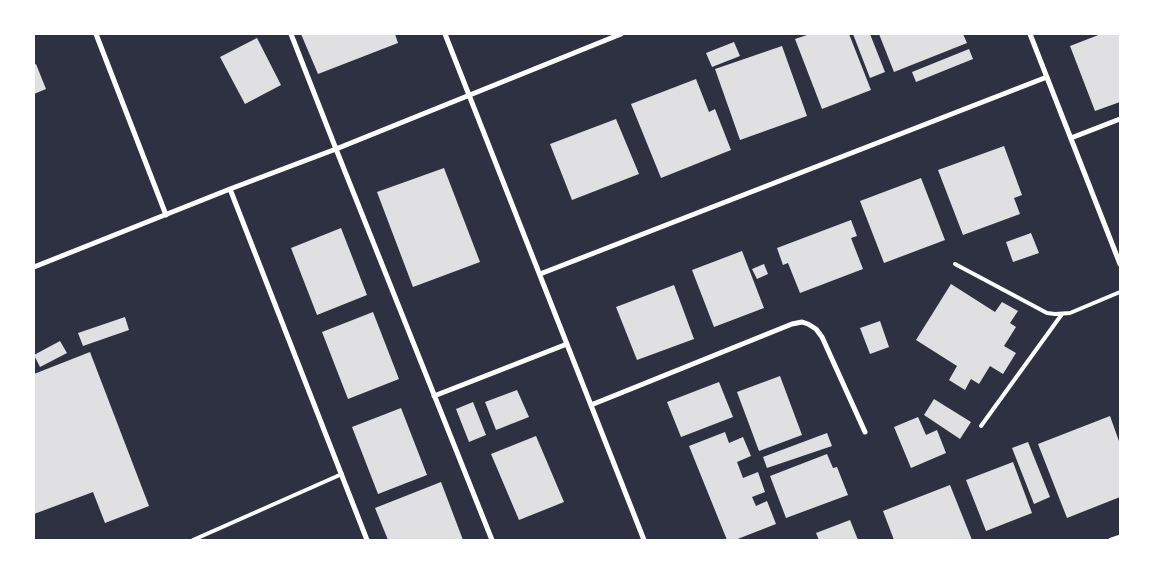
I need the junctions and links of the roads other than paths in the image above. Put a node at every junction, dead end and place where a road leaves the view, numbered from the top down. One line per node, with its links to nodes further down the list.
1 (96, 34): 12 (street)
2 (291, 34): 10 (street)
3 (445, 34): 7 (street)
4 (621, 34): 7 (street)
5 (1030, 34): 6 (street)
6 (1047, 77): 9 (street); 16 (street)
7 (469, 94): 10 (street); 16 (street)
8 (1120, 120): 9 (street)
9 (1071, 138): 14 (street)
10 (336, 149): 11 (street); 20 (street)
11 (230, 189): 12 (street); 24 (street)
12 (166, 215): 15 (street)
13 (955, 264): 18 (lane)
14 (1120, 264)
15 (34, 267)
16 (540, 274): 19 (street)
17 (1120, 292): 18 (lane)
18 (1062, 314): 22 (lane)
19 (567, 344): 20 (street); 21 (street)
20 (434, 396): 28 (street)
21 (591, 405): 23 (street); 29 (street)
22 (981, 426)
23 (865, 432)
24 (342, 474): 26 (lane); 27 (street)
25 (1120, 537): 30 (street)
26 (193, 540)
27 (367, 540)
28 (492, 540)
29 (644, 540)
30 (1112, 540)

